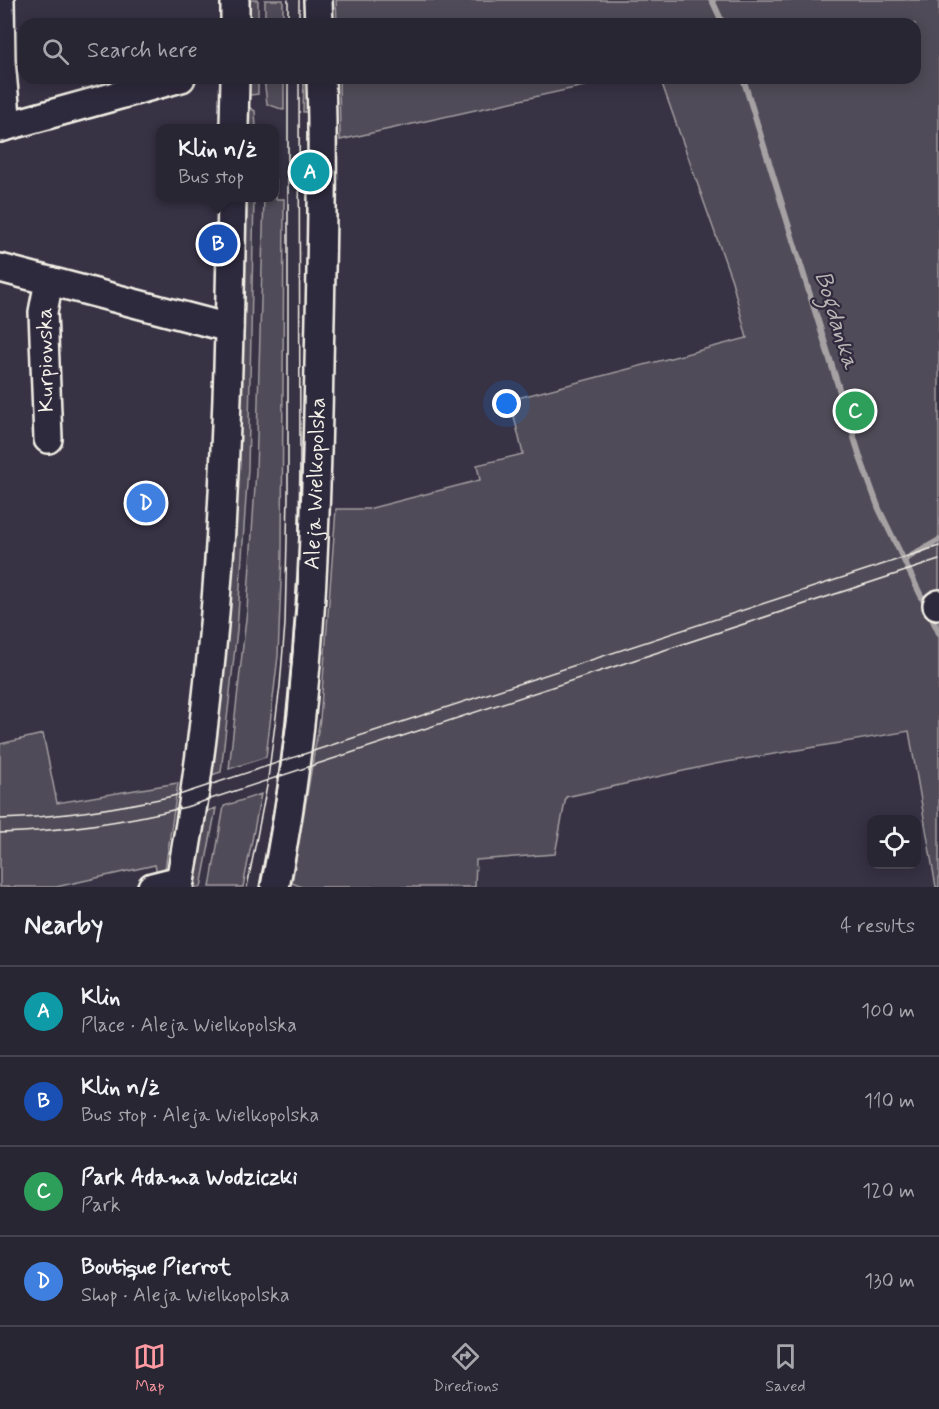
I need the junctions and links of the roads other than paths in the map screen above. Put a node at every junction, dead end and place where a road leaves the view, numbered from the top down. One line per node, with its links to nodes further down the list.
1 (0, 0): 6 (street)
2 (235, 0): 4 (street)
3 (318, 0): 5 (street)
4 (235, 18)
5 (319, 18)
6 (0, 38): 11 (street)
7 (159, 84): 11 (street)
8 (235, 84): 10 (street)
9 (321, 84): 19 (street, Aleja Wielkopolska)
10 (234, 124)
11 (4, 127)
12 (232, 202): 15 (street)
13 (0, 268): 14 (street)
14 (49, 281): 15 (street); 16 (street, Kurpiowska)
15 (229, 328): 17 (street)
16 (48, 439)
17 (180, 884): 18 (street)
18 (152, 887)
19 (275, 887)

